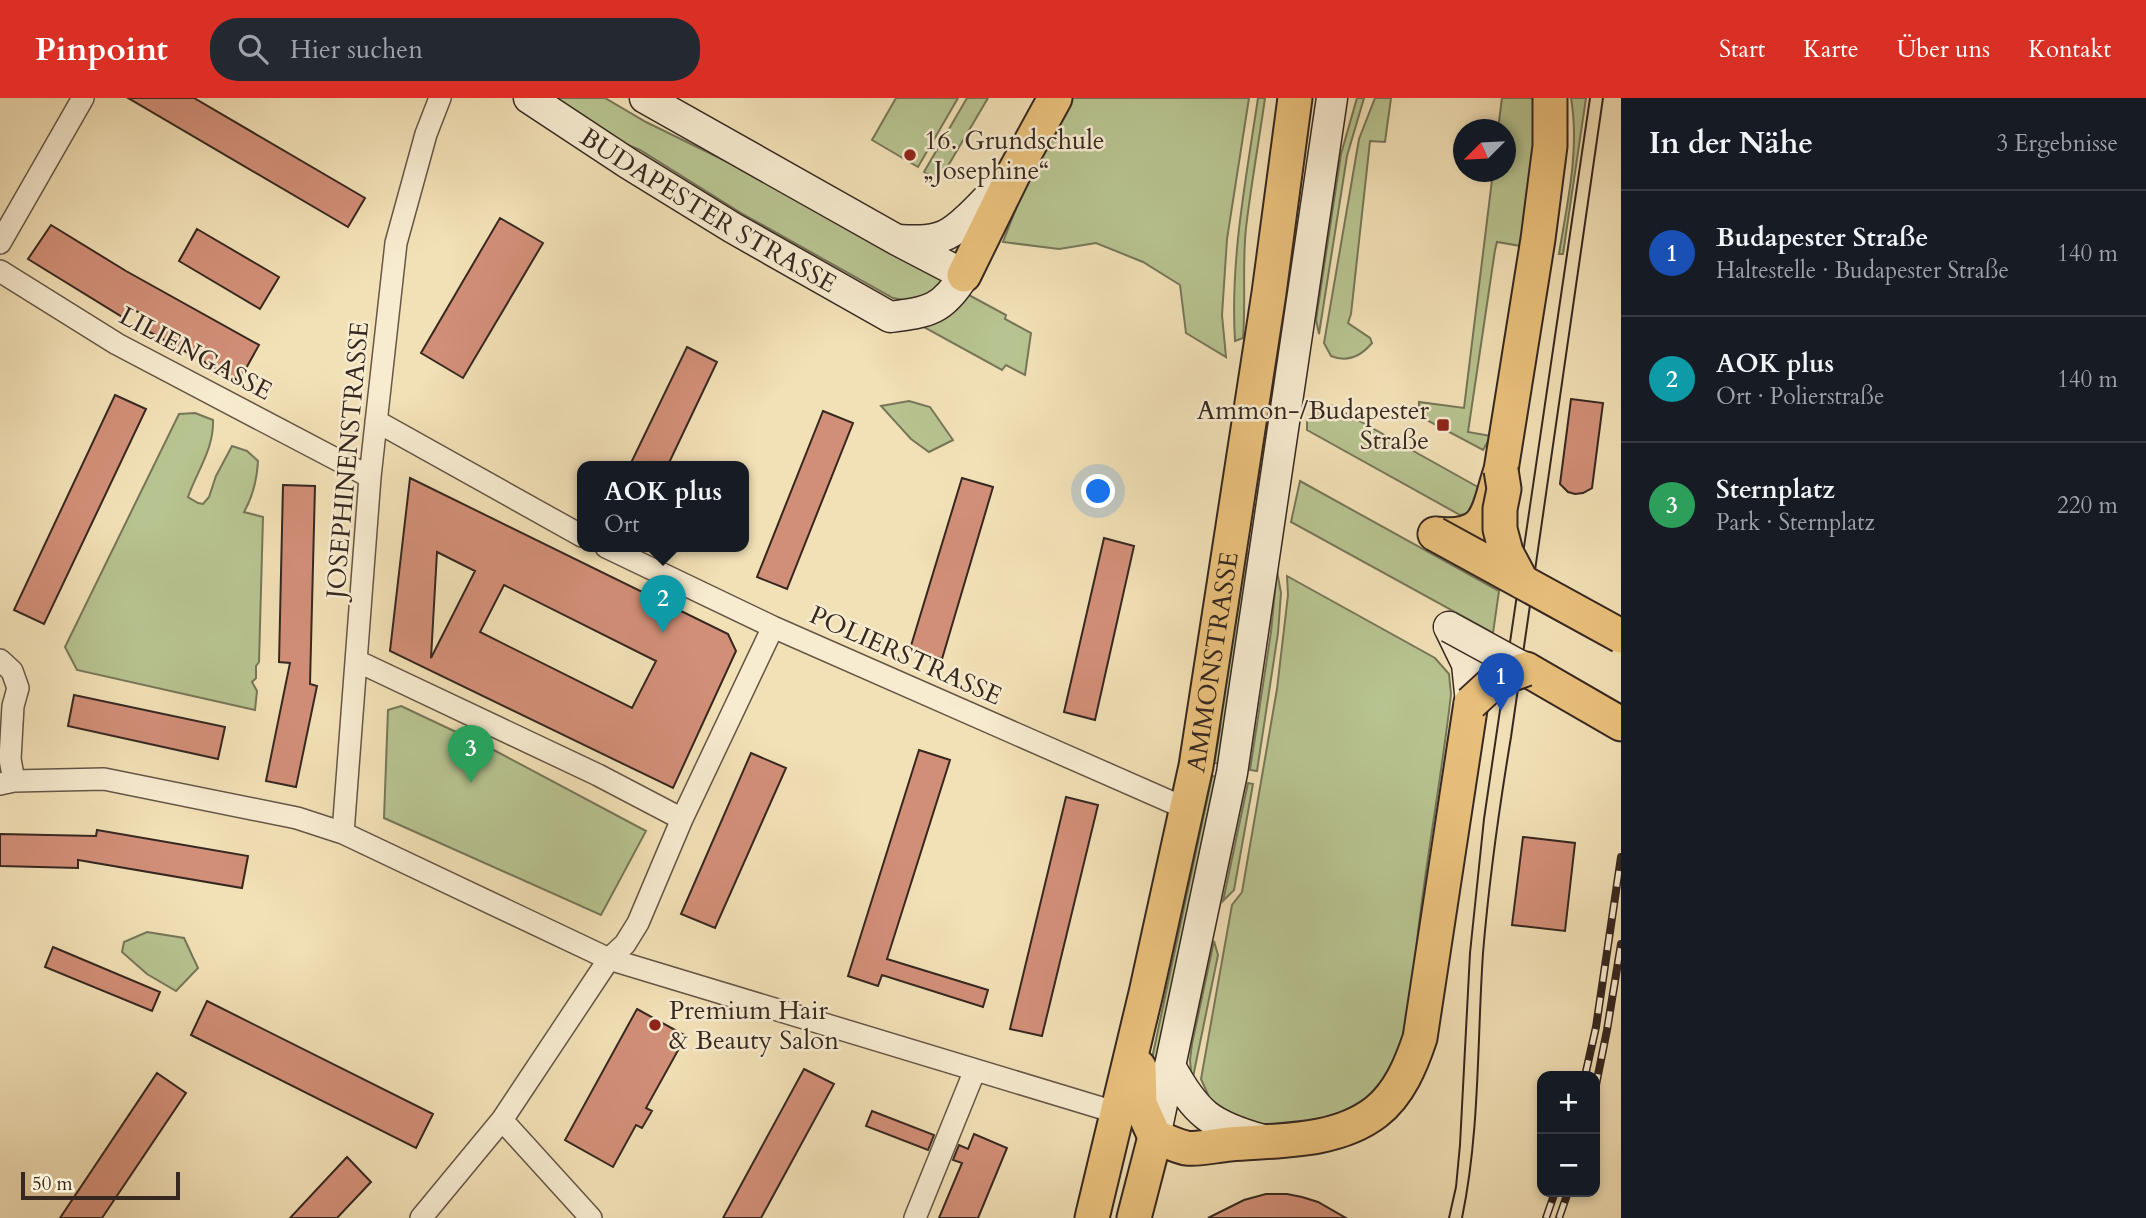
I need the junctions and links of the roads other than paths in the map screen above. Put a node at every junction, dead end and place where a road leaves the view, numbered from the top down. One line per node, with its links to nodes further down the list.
1 (83, 98): 13 (street)
2 (440, 98): 16 (street, JOSEPHINENSTRASSE)
3 (529, 98): 15 (main road, BUDAPESTER STRASSE)
4 (645, 98): 12 (main road)
5 (1055, 98): 9 (main road)
6 (1295, 98): 10 (main road, AMMONSTRASSE)
7 (1332, 98): 11 (main road, AMMONSTRASSE)
8 (1550, 98): 17 (main road)
9 (1015, 171): 12 (main road); 15 (main road)
10 (1279, 208): 11 (main road); 30 (main road, AMMONSTRASSE)
11 (1316, 220): 35 (main road, AMMONSTRASSE)
12 (897, 240): 15 (main road)
13 (0, 243)
14 (0, 271): 18 (street, LILIENGASSE)
15 (964, 275)
16 (376, 421): 18 (street, JOSEPHINENSTRASSE); 19 (street)
17 (1501, 470): 21 (main road, bridge); 21 (main road, bridge)
18 (370, 477): 25 (street, JOSEPHINENSTRASSE)
19 (577, 533)
20 (616, 552): 22 (street, POLIERSTRASSE)
21 (1522, 582): 23 (main road, bridge)
22 (773, 627): 30 (street, POLIERSTRASSE); 31 (street)
23 (1621, 636)
24 (0, 660): 29 (street)
25 (357, 661): 31 (street); 32 (street, JOSEPHINENSTRASSE)
26 (1526, 669): 27 (main road, bridge); 27 (main road, bridge); 28 (main road)
27 (1471, 703): 40 (main road)
28 (1621, 724)
29 (7, 782): 32 (street)
30 (1187, 809): 34 (main road, AMMONSTRASSE)
31 (682, 819): 33 (street)
32 (343, 833): 33 (street)
33 (609, 959): 36 (street); 38 (street)
34 (1138, 1026): 37 (main road, AMMONSTRASSE); 39 (main road)
35 (1170, 1066): 39 (main road, AMMONSTRASSE); 40 (main road)
36 (975, 1070): 37 (street); 45 (street)
37 (1118, 1113): 41 (main road, AMMONSTRASSE)
38 (502, 1120): 43 (street); 44 (street)
39 (1156, 1137): 40 (main road); 42 (main road, AMMONSTRASSE)
40 (1266, 1141)
41 (1104, 1172): 42 (main road); 46 (main road, AMMONSTRASSE)
42 (1136, 1210)
43 (421, 1218)
44 (592, 1218)
45 (915, 1218)
46 (1092, 1218)

